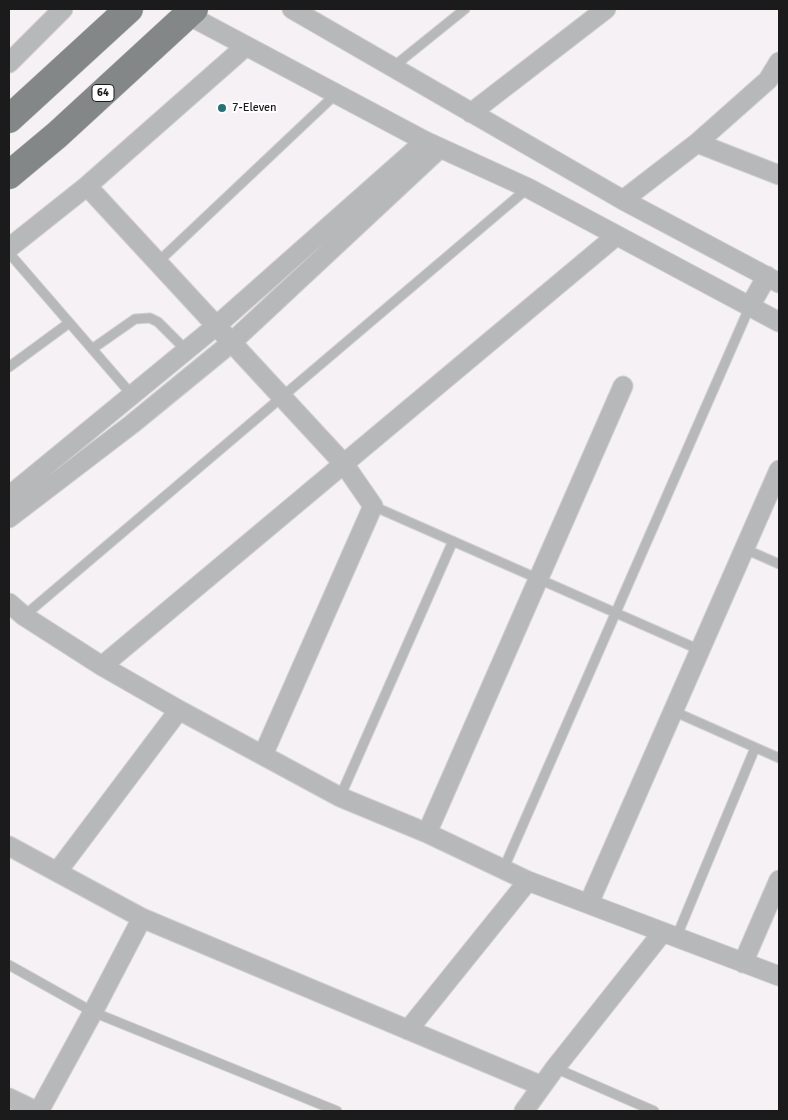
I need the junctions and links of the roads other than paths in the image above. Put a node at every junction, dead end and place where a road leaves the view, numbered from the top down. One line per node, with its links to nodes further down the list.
1 (63, 9): 9 (street)
2 (129, 9): 14 (main road)
3 (465, 9): 10 (lane)
4 (606, 9): 13 (street)
5 (298, 10): 10 (street)
6 (191, 12): 7 (street); 17 (main road, 64)
7 (246, 46): 12 (street); 19 (street)
8 (779, 62): 11 (street)
9 (9, 63)
10 (392, 68): 13 (street)
11 (774, 83): 15 (street)
12 (337, 93): 16 (street); 25 (lane)
13 (471, 113): 21 (street)
14 (9, 119)
15 (697, 144): 18 (street); 21 (street)
16 (433, 145): 20 (street); 30 (street); 31 (street)
17 (9, 175)
18 (779, 175)
19 (87, 186): 23 (street); 25 (street)
20 (528, 188): 22 (street); 37 (lane)
21 (623, 200): 26 (street)
22 (616, 236): 27 (street); 38 (street)
23 (9, 248)
24 (9, 253): 29 (lane)
25 (157, 263): 30 (street)
26 (773, 279): 27 (street)
27 (750, 306): 28 (street); 48 (lane)
28 (779, 322)
29 (69, 323): 32 (lane); 34 (lane)
30 (216, 326): 31 (street); 33 (street)
31 (231, 343): 37 (street); 42 (street)
32 (92, 349): 33 (lane); 36 (lane)
33 (186, 350): 36 (street)
34 (9, 367)
35 (623, 386): 46 (street)
36 (132, 395): 40 (street)
37 (282, 397): 38 (street); 49 (lane)
38 (344, 464): 41 (street); 51 (street)
39 (779, 470): 44 (street)
40 (9, 496)
41 (373, 506): 43 (lane); 55 (street)
42 (9, 518)
43 (452, 541): 46 (lane); 57 (lane)
44 (745, 549): 45 (lane); 50 (street)
45 (779, 564)
46 (538, 579): 48 (lane); 58 (street)
47 (9, 603): 49 (street)
48 (616, 613): 50 (lane); 60 (lane)
49 (24, 616): 51 (street)
50 (700, 650): 53 (street)
51 (102, 666): 52 (street)
52 (179, 710): 55 (street); 61 (street)
53 (673, 711): 54 (lane); 64 (street)
54 (756, 748): 56 (lane); 66 (lane)
55 (263, 755): 57 (street)
56 (779, 758)
57 (340, 797): 58 (street)
58 (427, 833): 60 (street)
59 (9, 846): 61 (street)
60 (503, 870): 63 (street)
61 (57, 872): 65 (street)
62 (779, 880): 67 (street)
63 (528, 881): 64 (street); 71 (street)
64 (589, 903): 66 (street)
65 (142, 918): 70 (street); 71 (street)
66 (669, 935): 67 (street); 72 (street)
67 (743, 962): 69 (street)
68 (9, 965): 70 (lane)
69 (779, 976)
70 (94, 1012): 75 (street); 76 (lane)
71 (408, 1030): 73 (street)
72 (555, 1068): 73 (street); 78 (lane)
73 (542, 1086): 77 (street)
74 (9, 1098): 75 (street)
75 (38, 1111)
76 (337, 1111)
77 (524, 1111)
78 (654, 1111)

